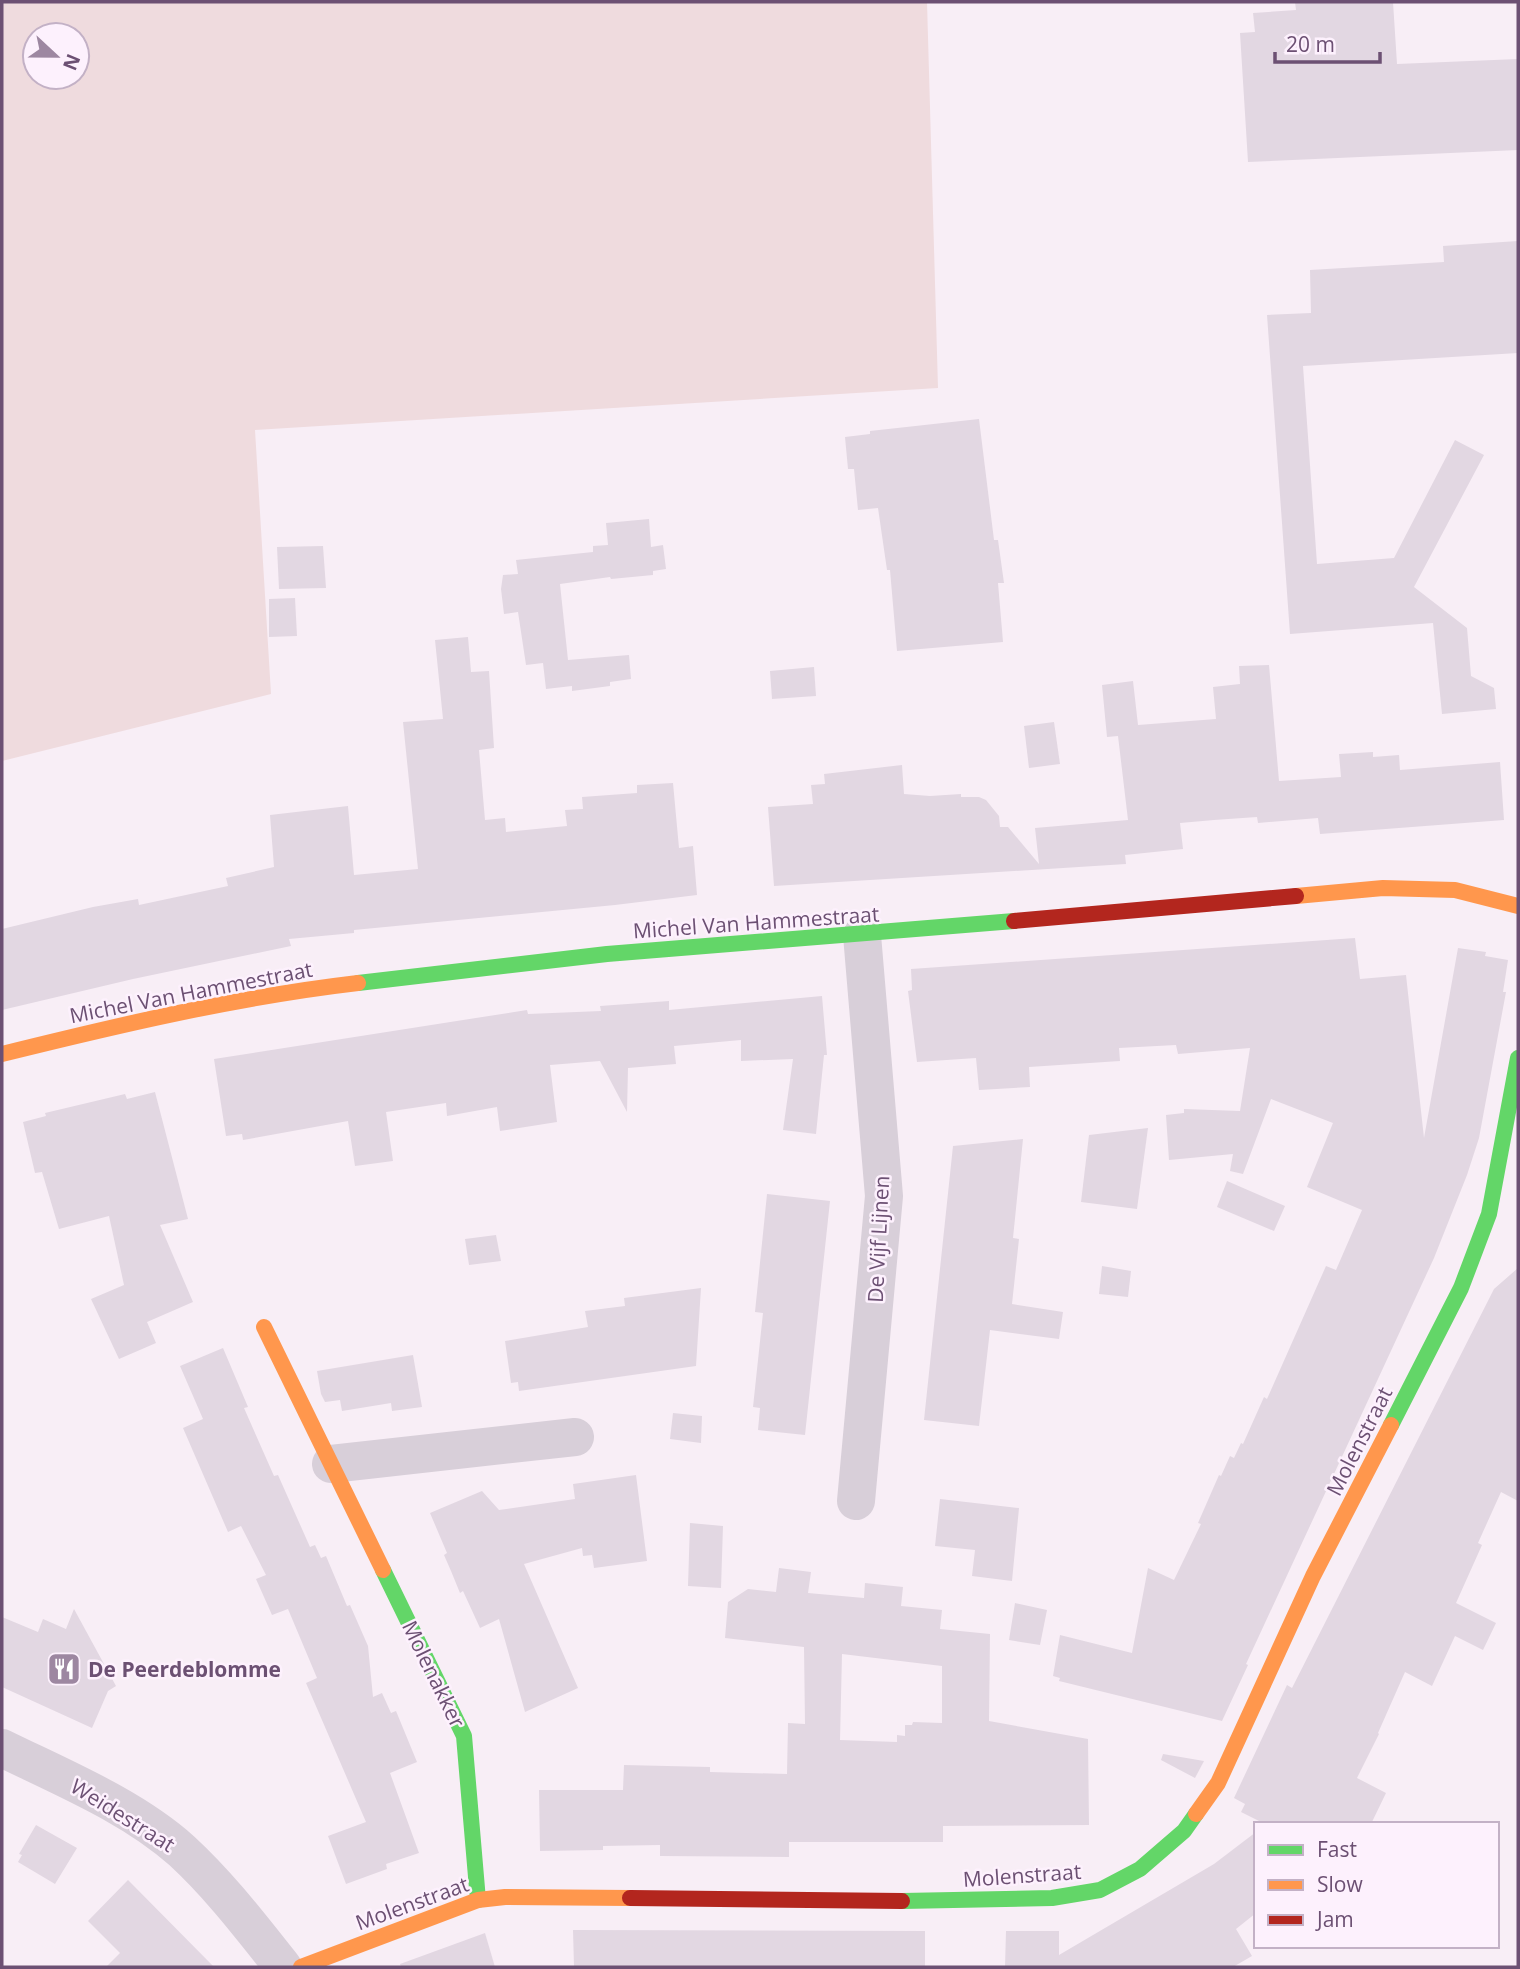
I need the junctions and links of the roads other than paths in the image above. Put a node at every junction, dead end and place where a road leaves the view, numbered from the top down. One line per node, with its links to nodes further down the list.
1 (1518, 906): 2 (street, Michel Van Hammestraat)
2 (862, 935): 3 (street, Michel Van Hammestraat); 8 (street, De Vijf Lijnen)
3 (2, 1054)
4 (1518, 1058): 10 (street, Molenstraat)
5 (264, 1327): 7 (street, Molenakker)
6 (575, 1437): 7 (street)
7 (331, 1464): 10 (street, Molenakker)
8 (856, 1501)
9 (2, 1748): 11 (street, Weidestraat)
10 (478, 1900): 12 (street, Molenstraat)
11 (283, 1967)
12 (301, 1967)

